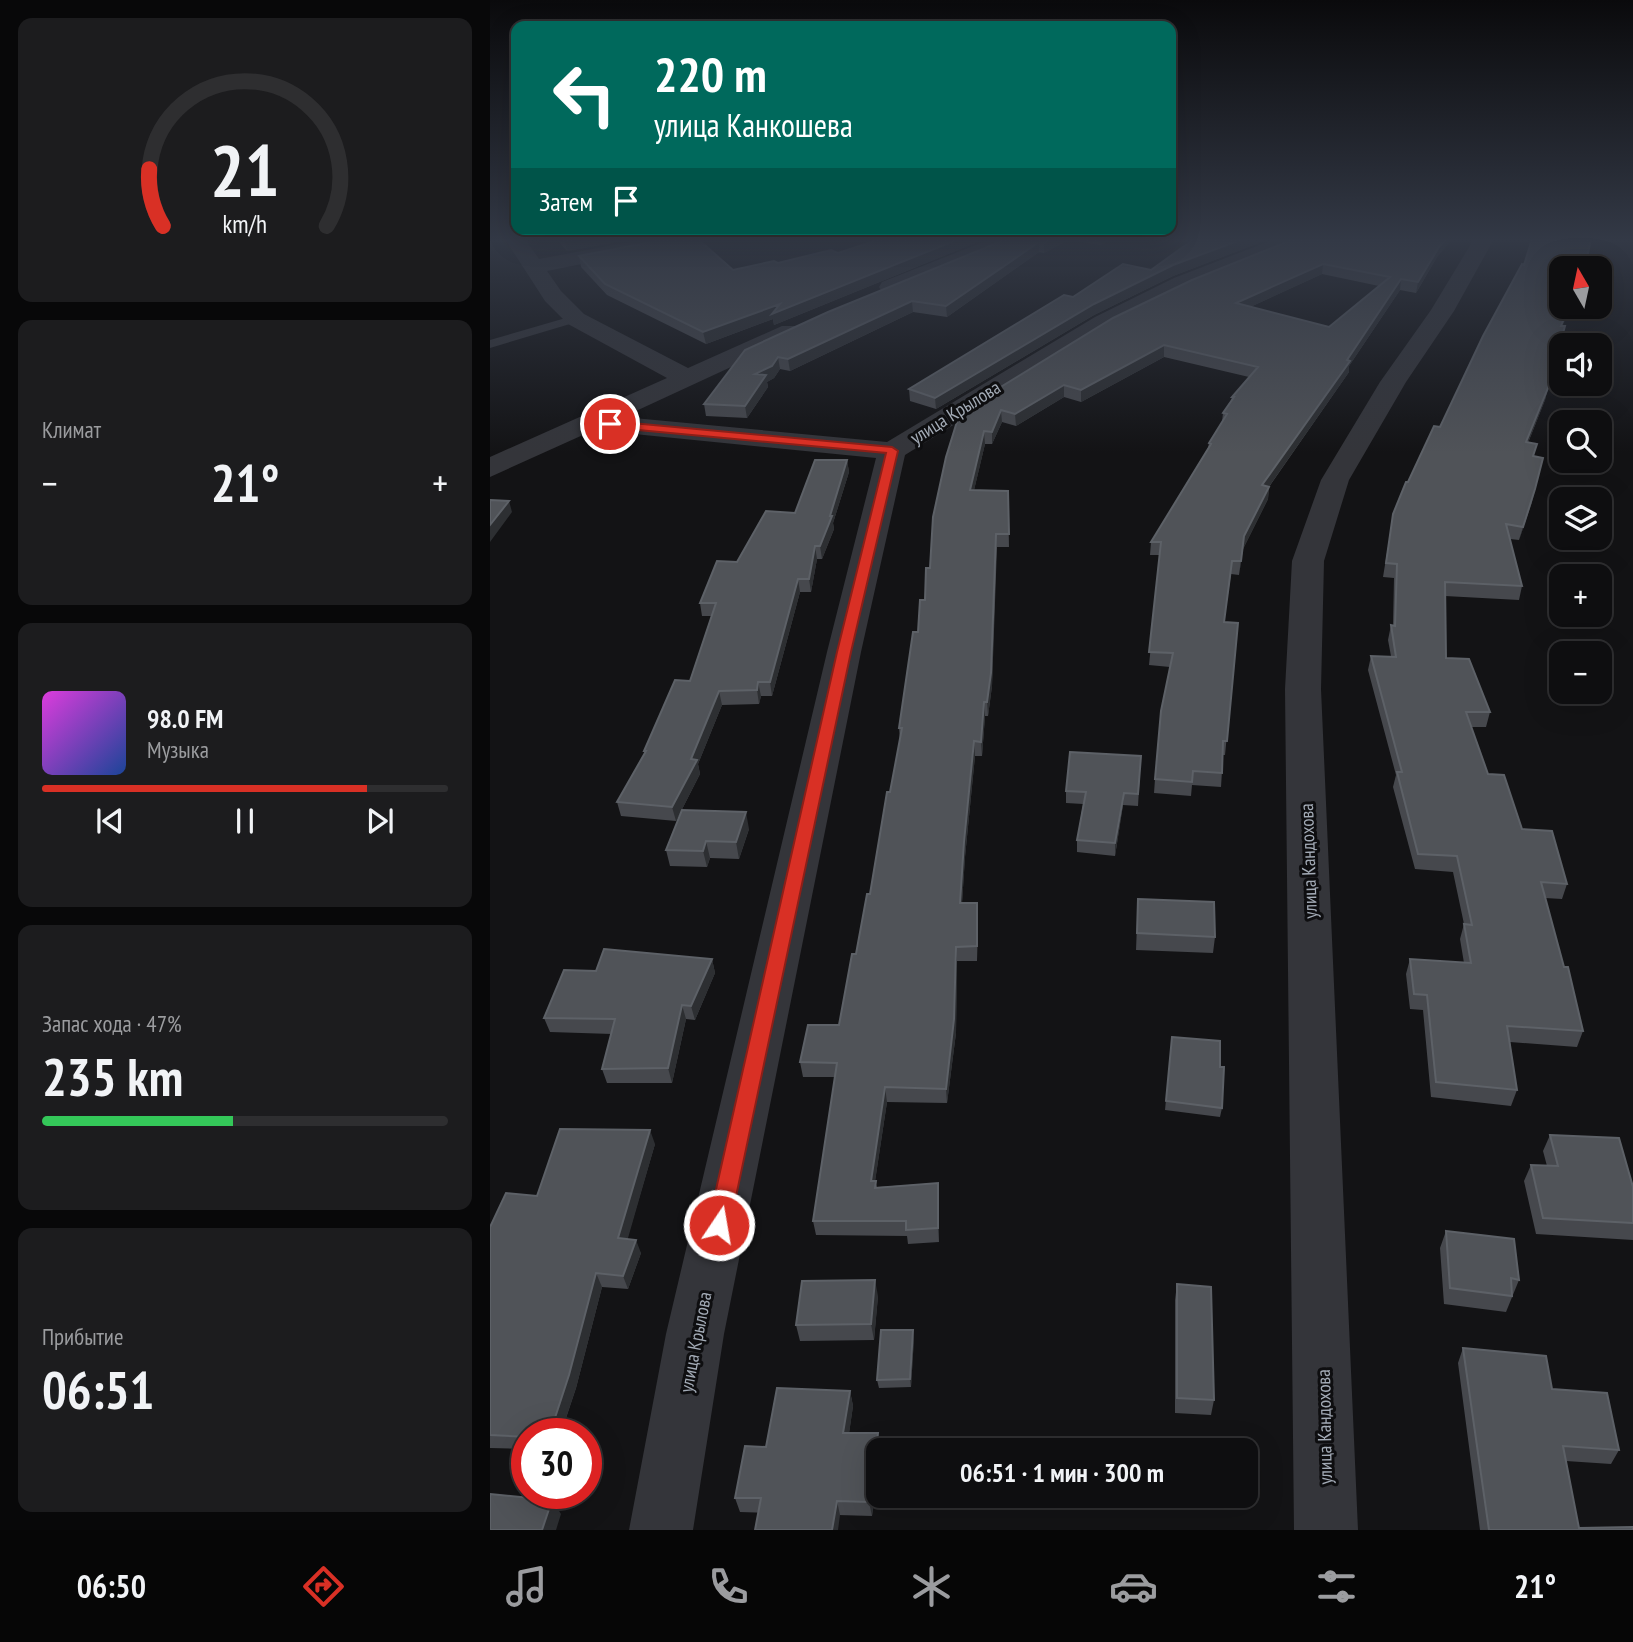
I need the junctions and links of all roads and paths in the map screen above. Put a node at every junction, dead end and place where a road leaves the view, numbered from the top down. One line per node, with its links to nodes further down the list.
1 (567, 310): 4 (street)
2 (1124, 310): 9 (street, улица Крылова)
3 (1442, 310): 12 (street, улица Кандохова)
4 (576, 319): 6 (lane); 7 (street)
5 (809, 322): 7 (street)
6 (490, 344)
7 (687, 378): 8 (street)
8 (588, 422): 9 (street); 10 (street)
9 (892, 451): 11 (street, улица Крылова)
10 (490, 468)
11 (661, 1530)
12 (1326, 1530)

